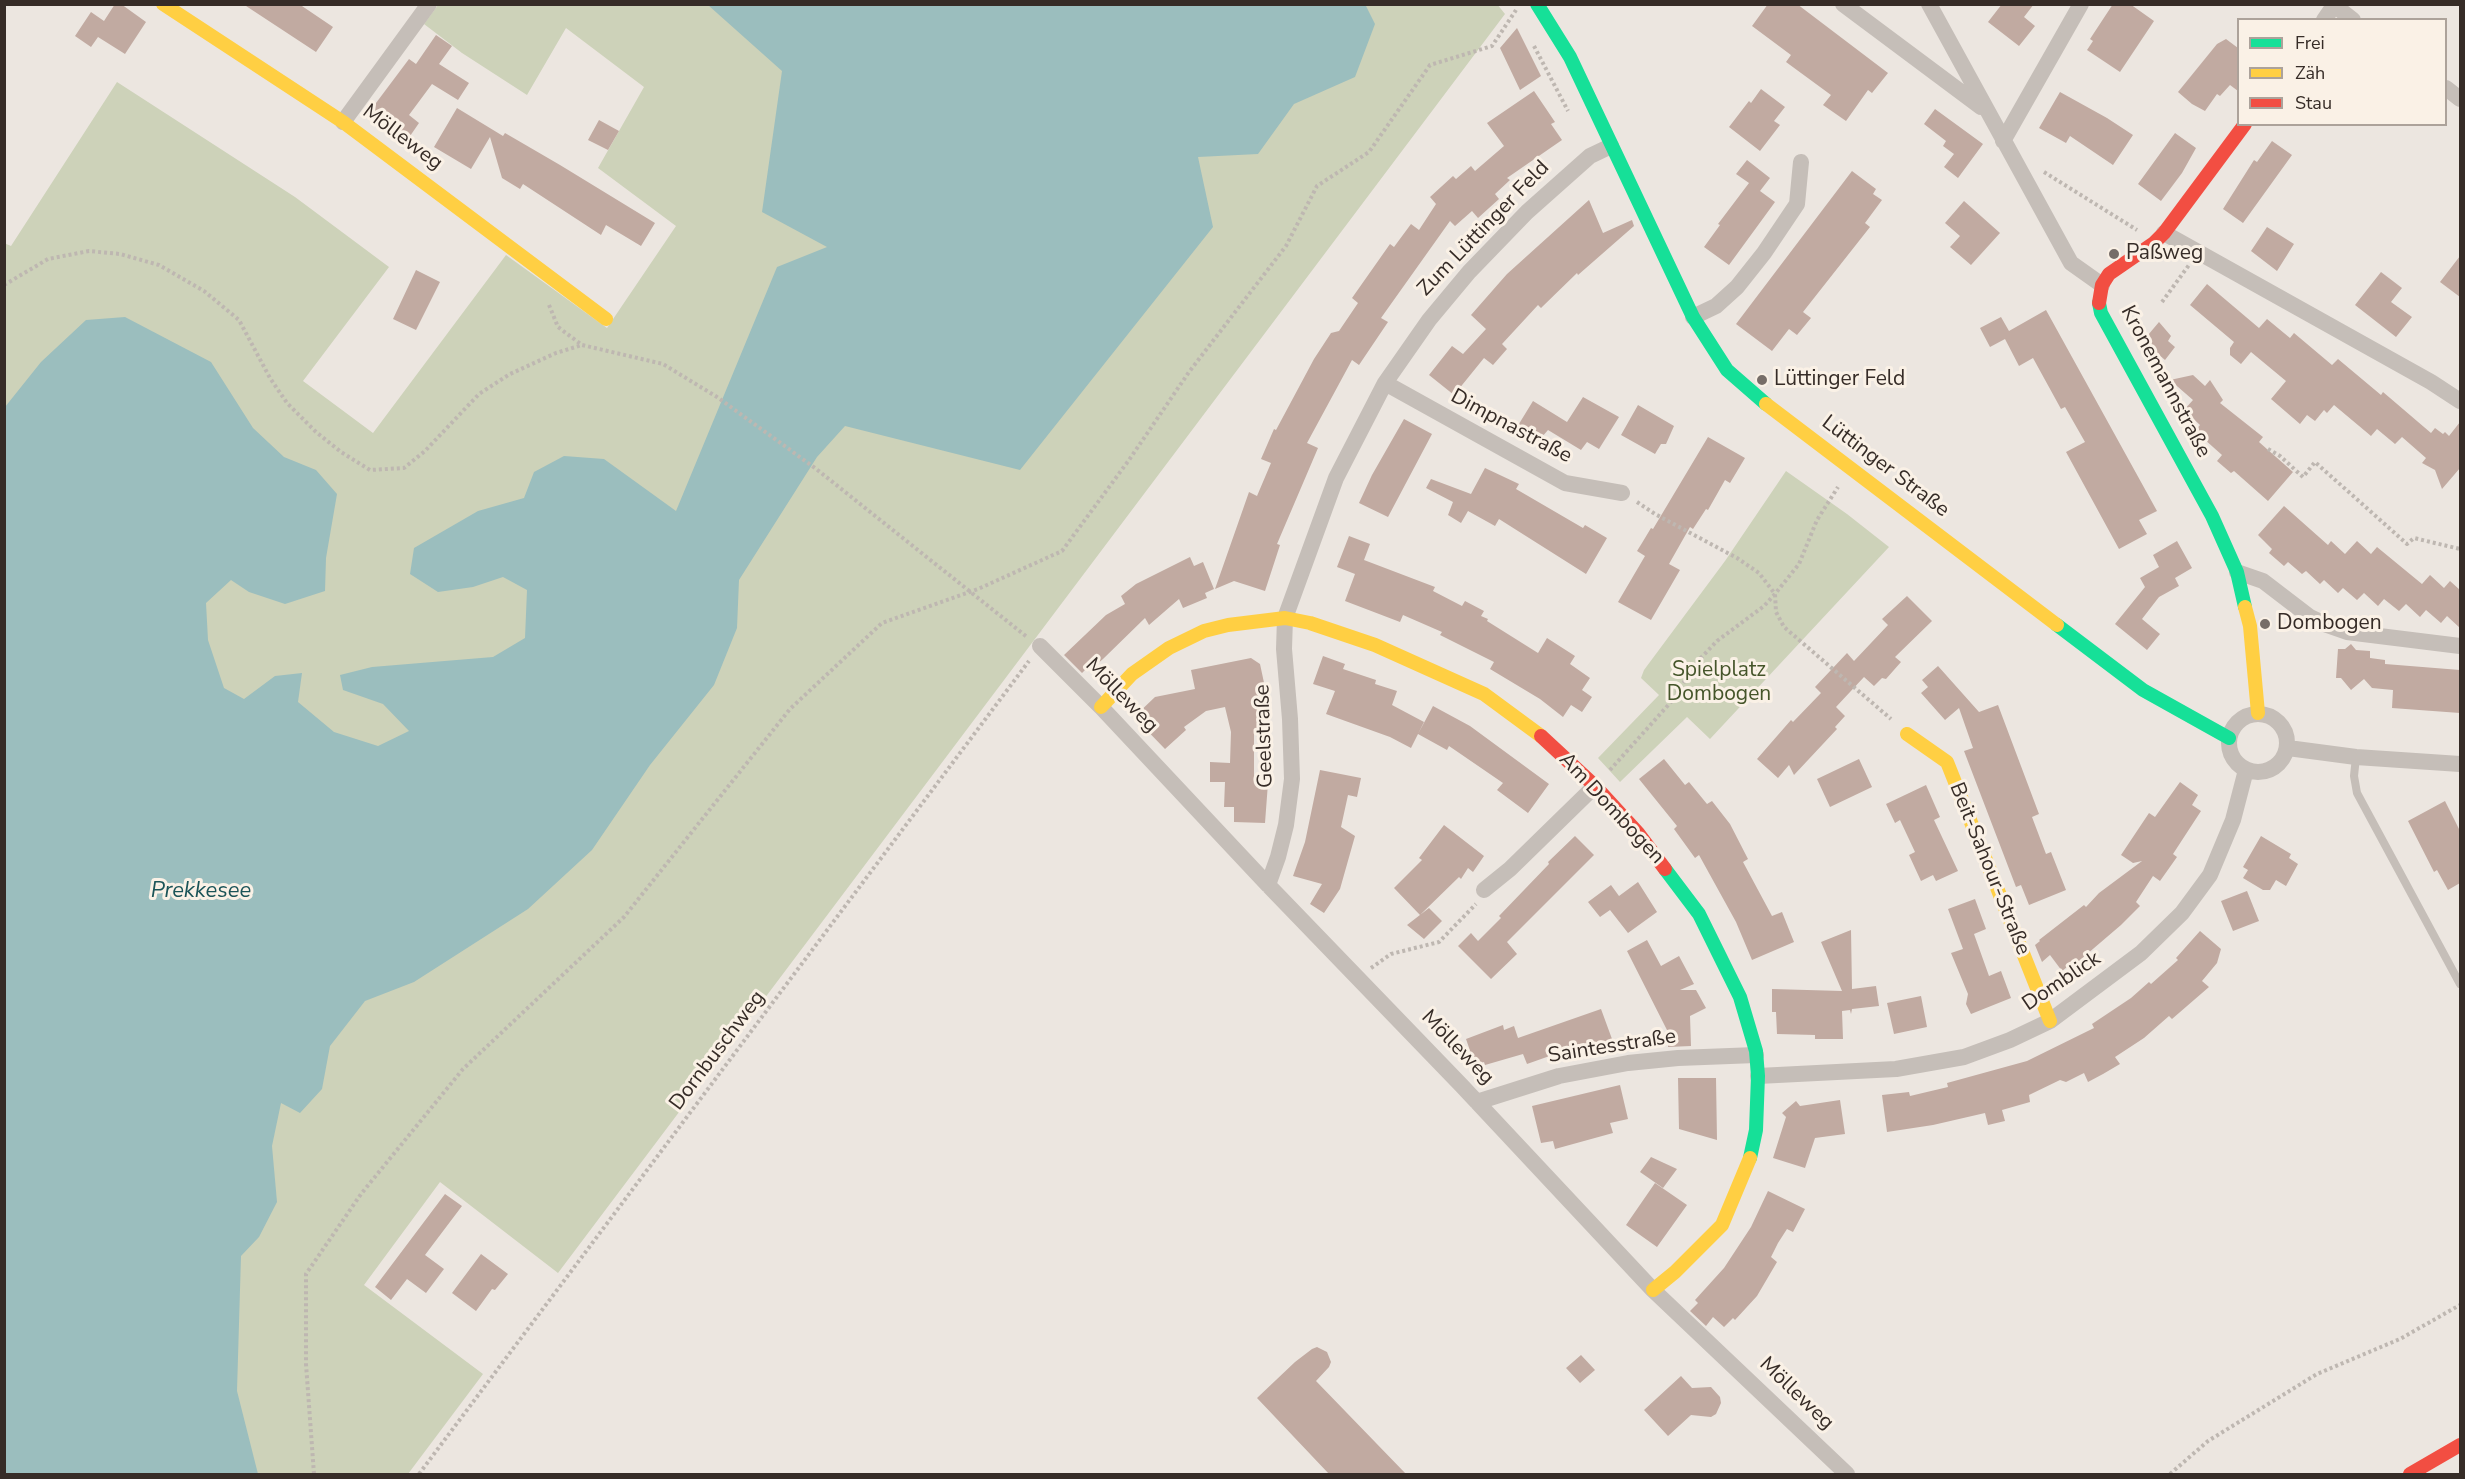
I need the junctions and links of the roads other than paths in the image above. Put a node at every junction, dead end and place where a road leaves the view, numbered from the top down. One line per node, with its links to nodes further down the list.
1 (163, 4): 13 (street, Mölleweg)
2 (429, 4): 13 (street)
3 (1537, 4): 16 (street, Lüttinger Straße)
4 (1843, 4): 12 (street)
5 (1929, 4): 12 (street, Kronemannstraße)
6 (2081, 4): 15 (street)
7 (2335, 5): 8 (street); 9 (street)
8 (2325, 18)
9 (2351, 18)
10 (2447, 89): 11 (street)
11 (2460, 99)
12 (1986, 112): 15 (street, Kronemannstraße)
13 (343, 122): 21 (street, Mölleweg)
14 (2243, 126): 18 (street)
15 (2003, 141): 19 (street, Kronemannstraße)
16 (1611, 146): 20 (street, Lüttinger Straße); 22 (street, Zum Lüttinger Feld)
17 (1801, 162): 20 (street)
18 (2159, 238): 19 (street); 23 (street)
19 (2102, 285): 25 (street, Kronemannstraße)
20 (1693, 317): 32 (street, Lüttinger Straße)
21 (606, 319)
22 (1385, 383): 24 (street, Dimpnastraße); 26 (street, Zum Lüttinger Feld)
23 (2460, 401)
24 (1622, 493)
25 (2237, 572): 28 (street); 30 (street, Kronemannstraße)
26 (1285, 618): 29 (street, Am Dombogen); 37 (street, Am Dombogen); 38 (street, Geelstraße)
27 (1040, 646): 29 (street, Mölleweg)
28 (2460, 646)
29 (1101, 707): 38 (street, Mölleweg)
30 (2258, 713): 32 (street); 33 (street)
31 (1907, 734): 41 (street, Beit-Sahour-Straße)
32 (2229, 738): 36 (street)
33 (2288, 748): 34 (street); 36 (street)
34 (2356, 758): 35 (street); 40 (lane)
35 (2460, 764)
36 (2247, 770): 41 (street, Domblick)
37 (1595, 786): 39 (street); 42 (street, Am Dombogen)
38 (1268, 885): 44 (street, Mölleweg)
39 (1484, 890)
40 (2460, 984)
41 (2050, 1021): 43 (street, Domblick)
42 (1756, 1055): 43 (street, Am Dombogen); 44 (street, Saintesstraße)
43 (1758, 1076): 45 (street, Am Dombogen)
44 (1477, 1102): 45 (street, Mölleweg)
45 (1653, 1290): 47 (street, Mölleweg)
46 (2460, 1444): 48 (street)
47 (1847, 1474)
48 (2410, 1474)

